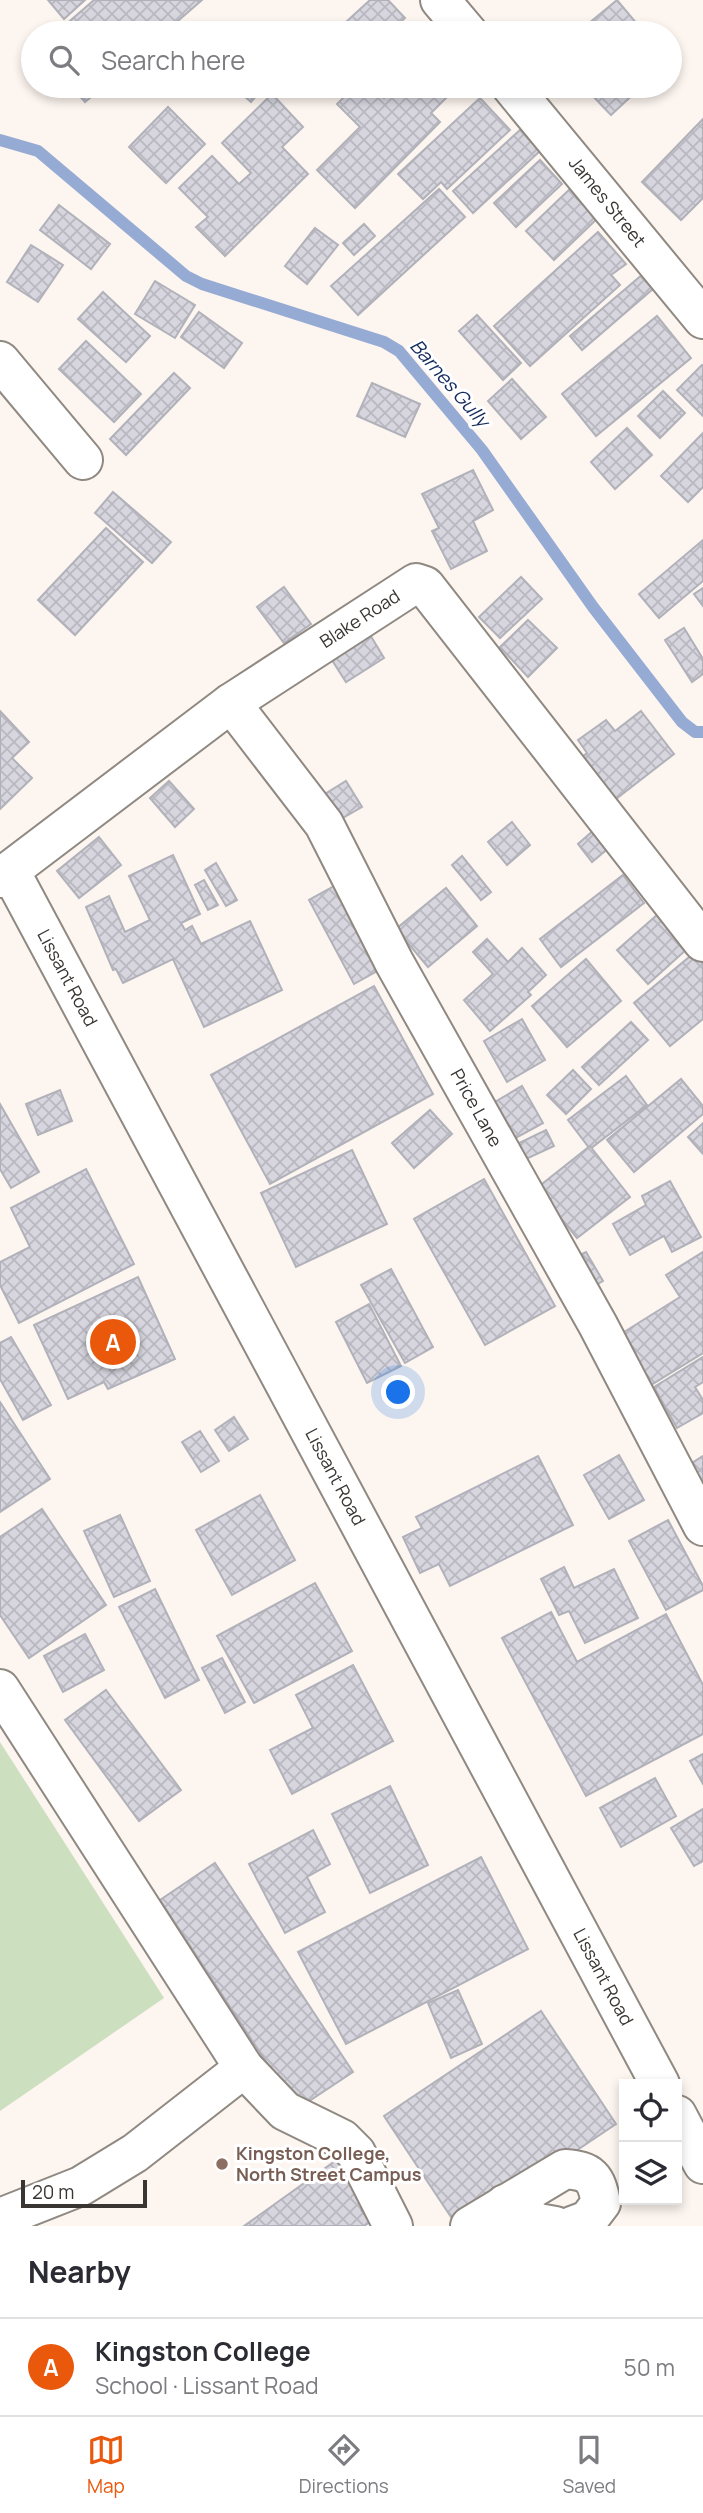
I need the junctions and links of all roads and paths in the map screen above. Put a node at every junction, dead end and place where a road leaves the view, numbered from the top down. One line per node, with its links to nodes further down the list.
1 (440, 0): 2 (street)
2 (458, 21)
3 (521, 98): 4 (street, James Street)
4 (703, 319)
5 (0, 361): 6 (street)
6 (83, 460)
7 (231, 703): 8 (street, Blake Road); 9 (street, Blake Road); 10 (street, Price Lane)
8 (5, 875): 13 (street, Lissant Road)
9 (703, 942)
10 (703, 1527)
11 (0, 1689): 12 (street)
12 (244, 2068): 17 (street); 18 (street)
13 (657, 2079)
14 (682, 2124): 15 (street)
15 (703, 2164)
16 (505, 2204): 19 (street); 20 (street); 21 (street)
17 (0, 2218)
18 (393, 2226)
19 (470, 2226)
20 (555, 2226)
21 (572, 2226)

